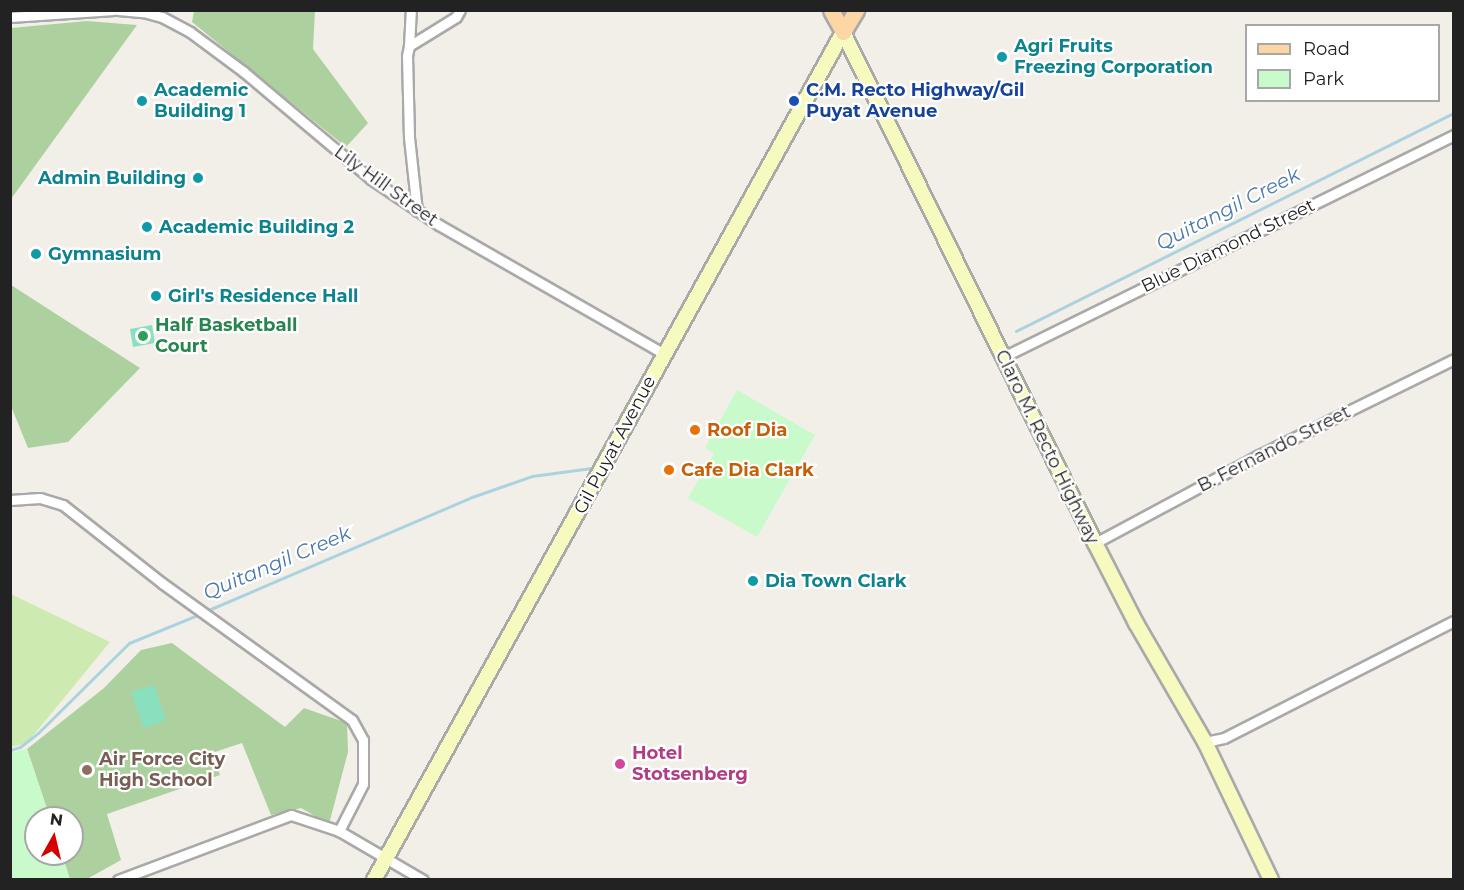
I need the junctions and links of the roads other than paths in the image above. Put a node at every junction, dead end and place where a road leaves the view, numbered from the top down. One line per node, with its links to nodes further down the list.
1 (116, 10): 6 (street, Lily Hill Street); 10 (street, Lily Hill Street)
2 (411, 10): 8 (street)
3 (460, 10): 8 (street)
4 (831, 10): 7 (main road, Claro M. Recto Highway)
5 (856, 10): 7 (main road, Gil Puyat Avenue)
6 (10, 17)
7 (843, 32): 11 (main road, Gil Puyat Avenue); 12 (main road, Claro M. Recto Highway)
8 (409, 46): 10 (street)
9 (1454, 135): 12 (street, Blue Diamond Street)
10 (417, 211): 11 (street, Lily Hill Street)
11 (664, 354): 19 (main road, Gil Puyat Avenue)
12 (1003, 357): 15 (main road, Claro M. Recto Highway)
13 (1454, 359): 15 (street, B. Fernando Street)
14 (10, 500): 18 (street)
15 (1095, 543): 17 (main road, Claro M. Recto Highway)
16 (1454, 621): 17 (street)
17 (1205, 742): 23 (main road, Claro M. Recto Highway)
18 (339, 831): 19 (street); 20 (street)
19 (384, 858): 21 (main road, Gil Puyat Avenue); 22 (street)
20 (118, 879)
21 (374, 879)
22 (423, 879)
23 (1271, 879)

